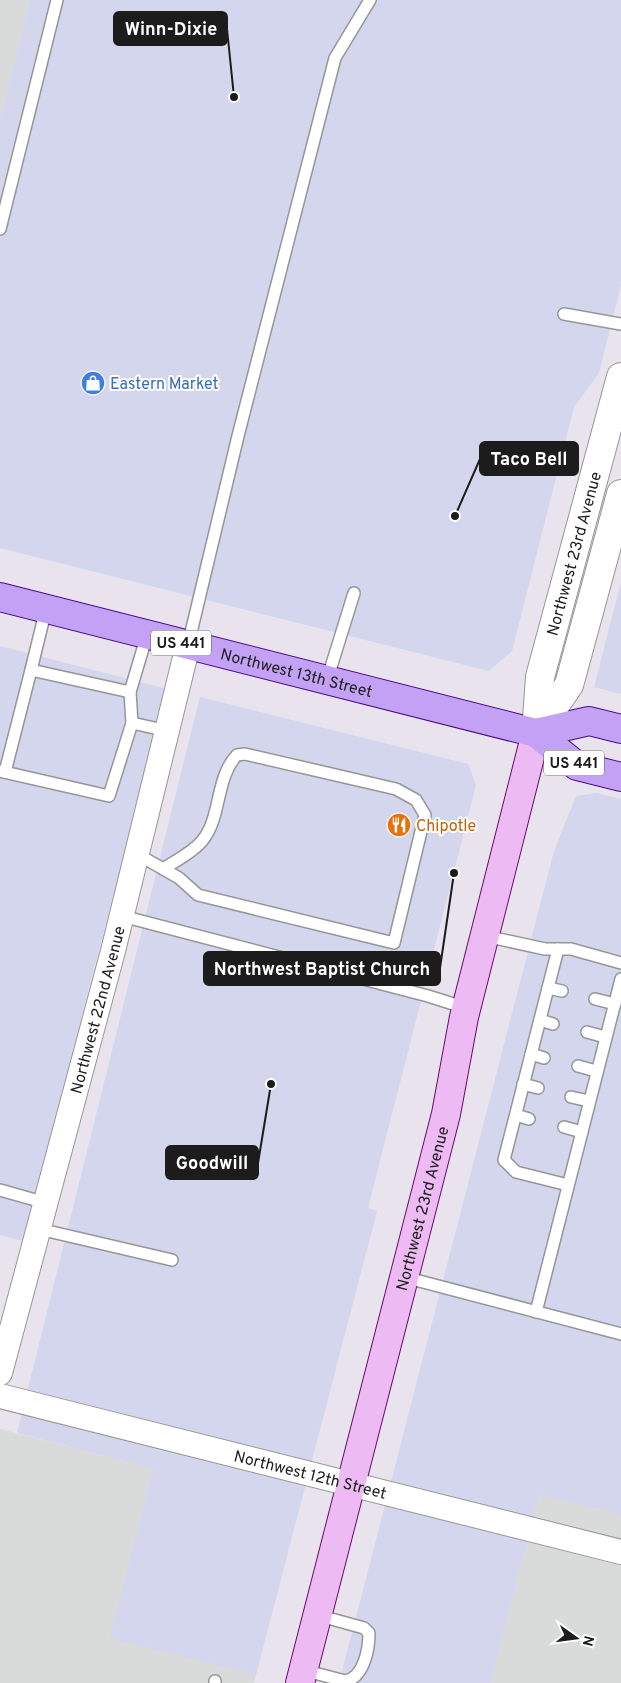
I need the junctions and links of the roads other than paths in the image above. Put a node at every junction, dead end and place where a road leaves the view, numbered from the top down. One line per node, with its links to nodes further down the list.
1 (57, 0): 3 (lane)
2 (370, 0): 12 (lane)
3 (0, 229)
4 (564, 314): 5 (lane)
5 (621, 324)
6 (621, 377): 19 (street, Northwest 23rd Avenue)
7 (621, 494): 19 (street, Northwest 23rd Avenue)
8 (354, 593): 14 (lane)
9 (0, 598): 10 (main road, Northwest 13th Street / US 441)
10 (46, 609): 11 (main road, Northwest 13th Street / US 441); 13 (lane)
11 (147, 635): 12 (main road, Northwest 13th Street / US 441); 15 (lane)
12 (188, 645): 14 (main road, Northwest 13th Street / US 441); 17 (street, Northwest 22nd Avenue)
13 (31, 670): 15 (lane); 20 (lane)
14 (327, 680): 19 (main road, Northwest 13th Street / US 441)
15 (130, 692): 16 (lane)
16 (132, 723): 17 (lane); 20 (lane)
17 (168, 730): 22 (street, Northwest 22nd Avenue)
18 (621, 730): 19 (main road, Northwest 13th Street / US 441)
19 (536, 733): 21 (main road, Northwest 13th Street / US 441); 25 (main road, Northwest 23rd Avenue)
20 (2, 771)
21 (621, 777)
22 (137, 854): 23 (lane); 24 (street, Northwest 22nd Avenue)
23 (163, 869): 23 (lane)
24 (122, 916): 33 (lane); 52 (street, Northwest 22nd Avenue)
25 (485, 936): 26 (lane); 33 (main road, Northwest 23rd Avenue)
26 (558, 949): 27 (lane); 29 (lane)
27 (621, 963)
28 (621, 979): 32 (lane)
29 (548, 988): 30 (lane); 34 (lane)
30 (562, 991)
31 (595, 999): 32 (lane)
32 (614, 1004): 37 (lane)
33 (466, 1008): 55 (main road, Northwest 23rd Avenue)
34 (540, 1020): 35 (lane); 38 (lane)
35 (553, 1024)
36 (587, 1032): 37 (lane)
37 (605, 1037): 41 (lane)
38 (531, 1054): 39 (lane); 42 (lane)
39 (544, 1058)
40 (578, 1066): 41 (lane)
41 (596, 1071): 45 (lane)
42 (523, 1084): 43 (lane); 46 (lane)
43 (538, 1088)
44 (571, 1097): 45 (lane)
45 (589, 1101): 49 (lane)
46 (516, 1115): 47 (lane); 50 (lane)
47 (529, 1119)
48 (564, 1127): 49 (lane)
49 (582, 1132): 50 (lane)
50 (568, 1185): 56 (lane)
51 (0, 1190): 52 (lane)
52 (46, 1203): 53 (street, Northwest 22nd Avenue)
53 (39, 1229): 54 (lane); 58 (street, Northwest 22nd Avenue)
54 (172, 1260)
55 (404, 1277): 56 (lane); 60 (main road, Northwest 23rd Avenue)
56 (536, 1312): 57 (lane)
57 (621, 1334)
58 (0, 1373)
59 (0, 1396): 60 (street, Northwest 12th Street)
60 (351, 1484): 61 (street, Northwest 12th Street); 62 (main road, Northwest 23rd Avenue)
61 (621, 1552)
62 (317, 1615): 63 (main road, Northwest 23rd Avenue); 63 (lane)
63 (302, 1677)

